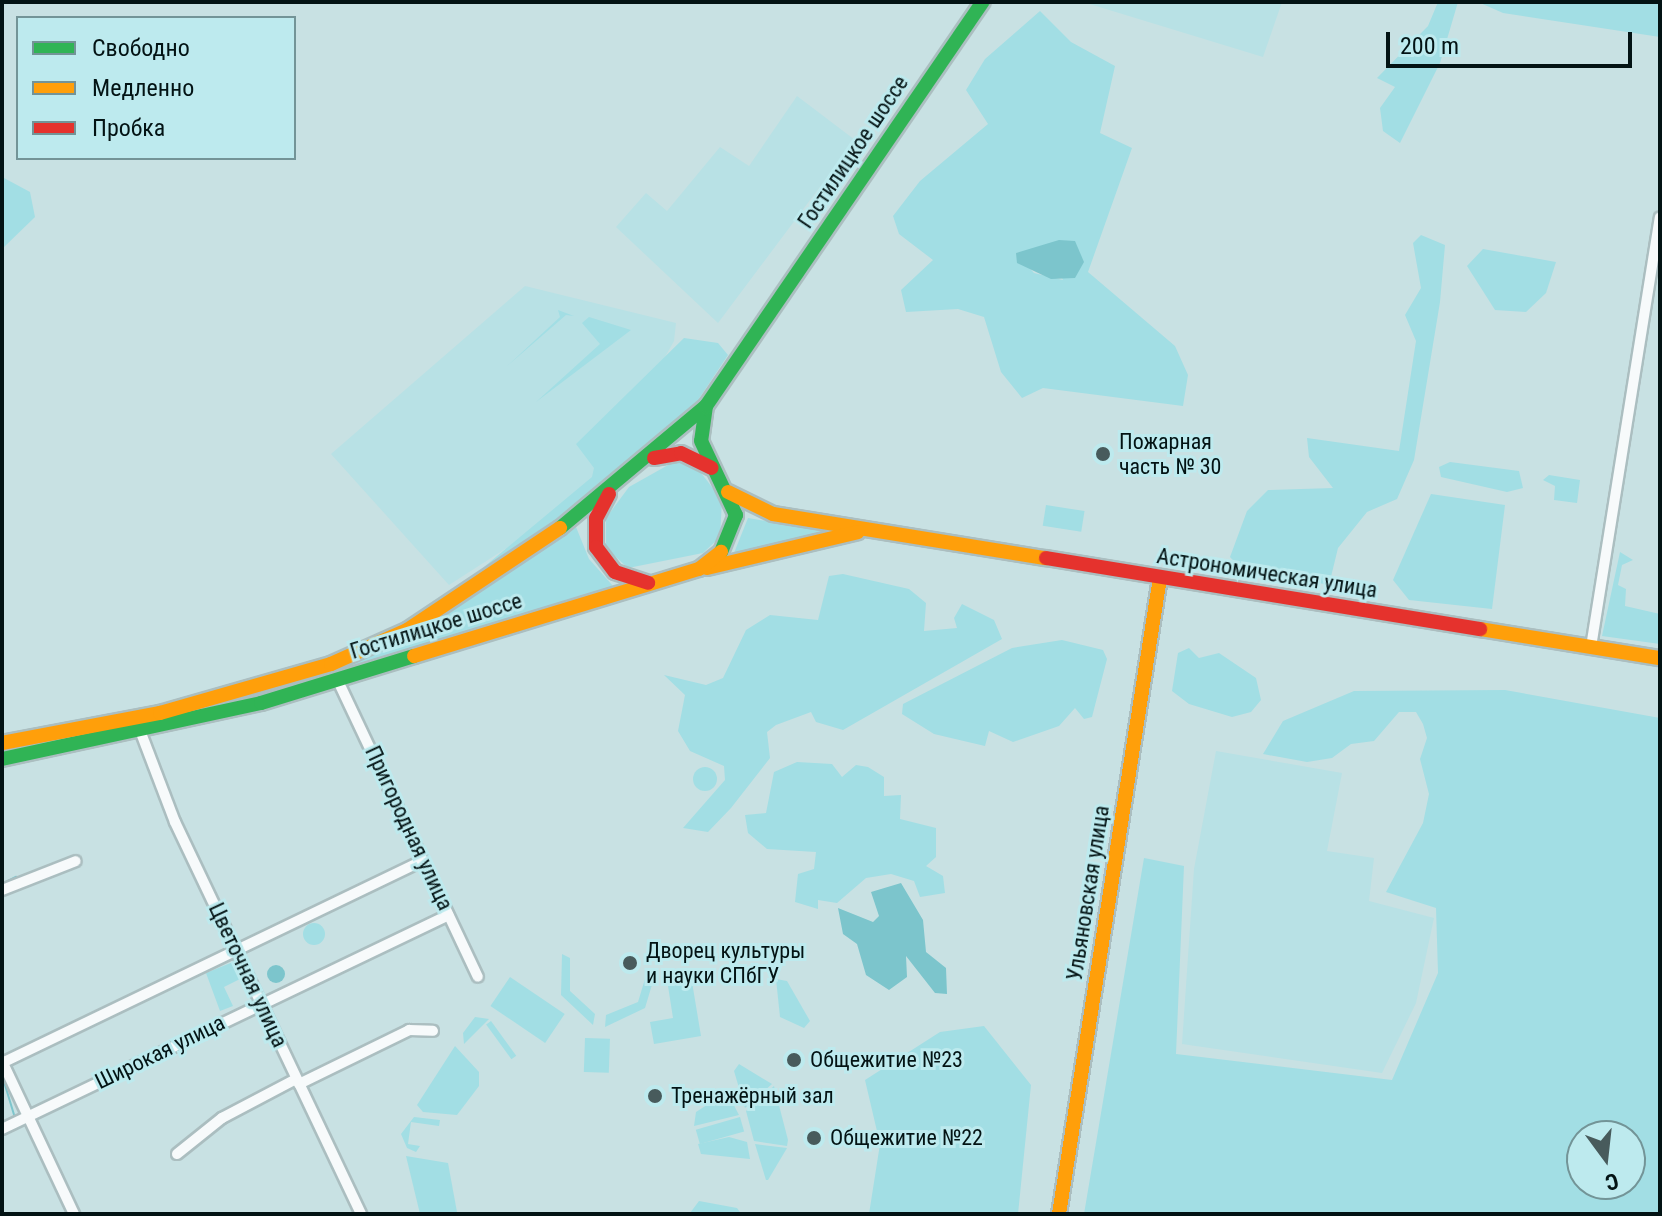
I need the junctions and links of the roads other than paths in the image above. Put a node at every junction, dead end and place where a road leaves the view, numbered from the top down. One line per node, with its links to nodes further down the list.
1 (983, 2): 3 (main road, Гостилицкое шоссе)
2 (1660, 218): 12 (street)
3 (706, 406): 4 (main road, Гостилицкое шоссе); 5 (main road, Гостилицкое шоссе)
4 (643, 463): 5 (main road); 6 (main road, Гостилицкое шоссе)
5 (712, 468): 7 (main road, Гостилицкое шоссе)
6 (611, 489): 11 (main road); 15 (main road, Гостилицкое шоссе)
7 (728, 492): 8 (main road, Астрономическая улица); 9 (main road, Гостилицкое шоссе)
8 (868, 531): 9 (main road, Астрономическая улица); 10 (main road, Астрономическая улица)
9 (699, 569): 11 (main road, Гостилицкое шоссе)
10 (1164, 579): 12 (main road, Астрономическая улица); 34 (main road, Ульяновская улица); 35 (main road, Ульяновская улица)
11 (648, 583): 14 (main road, Гостилицкое шоссе)
12 (1591, 647): 13 (main road, Астрономическая улица)
13 (1660, 658)
14 (338, 681): 16 (main road, Гостилицкое шоссе); 20 (street, Пригородная улица)
15 (139, 717): 16 (main road); 17 (main road, Гостилицкое шоссе)
16 (141, 733): 18 (main road, Гостилицкое шоссе); 23 (street, Цветочная улица)
17 (2, 743)
18 (2, 759)
19 (76, 861): 21 (street)
20 (422, 861): 22 (street, Пригородная улица); 23 (street)
21 (2, 890)
22 (448, 915): 24 (street, Пригородная улица); 25 (street, Широкая улица)
23 (238, 952): 25 (street, Цветочная улица); 27 (street)
24 (478, 977)
25 (262, 1004): 28 (street, Цветочная улица); 29 (street, Широкая улица)
26 (433, 1031): 28 (street)
27 (2, 1062): 29 (street)
28 (298, 1081): 31 (street); 33 (street, Цветочная улица)
29 (28, 1116): 30 (street, Широкая улица); 32 (street)
30 (2, 1129)
31 (177, 1154)
32 (74, 1214)
33 (361, 1214)
34 (1059, 1214)
35 (1068, 1214)

